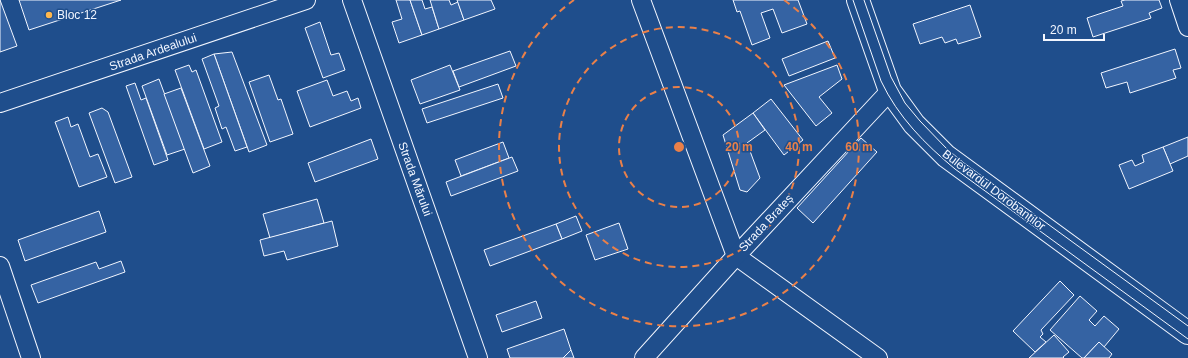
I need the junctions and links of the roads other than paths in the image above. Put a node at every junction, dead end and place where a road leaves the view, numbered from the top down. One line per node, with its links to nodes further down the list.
1 (306, 0): 8 (street, Strada Ardealului)
2 (352, 0): 13 (street, Strada Mărului)
3 (641, 0): 9 (street)
4 (858, 0): 7 (main road, Bulevardul Dorobanților)
5 (1179, 0): 6 (street)
6 (1188, 27)
7 (890, 91): 9 (street, Strada Brateș); 11 (main road, Bulevardul Dorobanților)
8 (0, 103)
9 (736, 256): 14 (street, Strada Brateș); 15 (street)
10 (0, 266): 12 (street)
11 (1188, 333)
12 (31, 358)
13 (478, 358)
14 (644, 358)
15 (878, 358)

